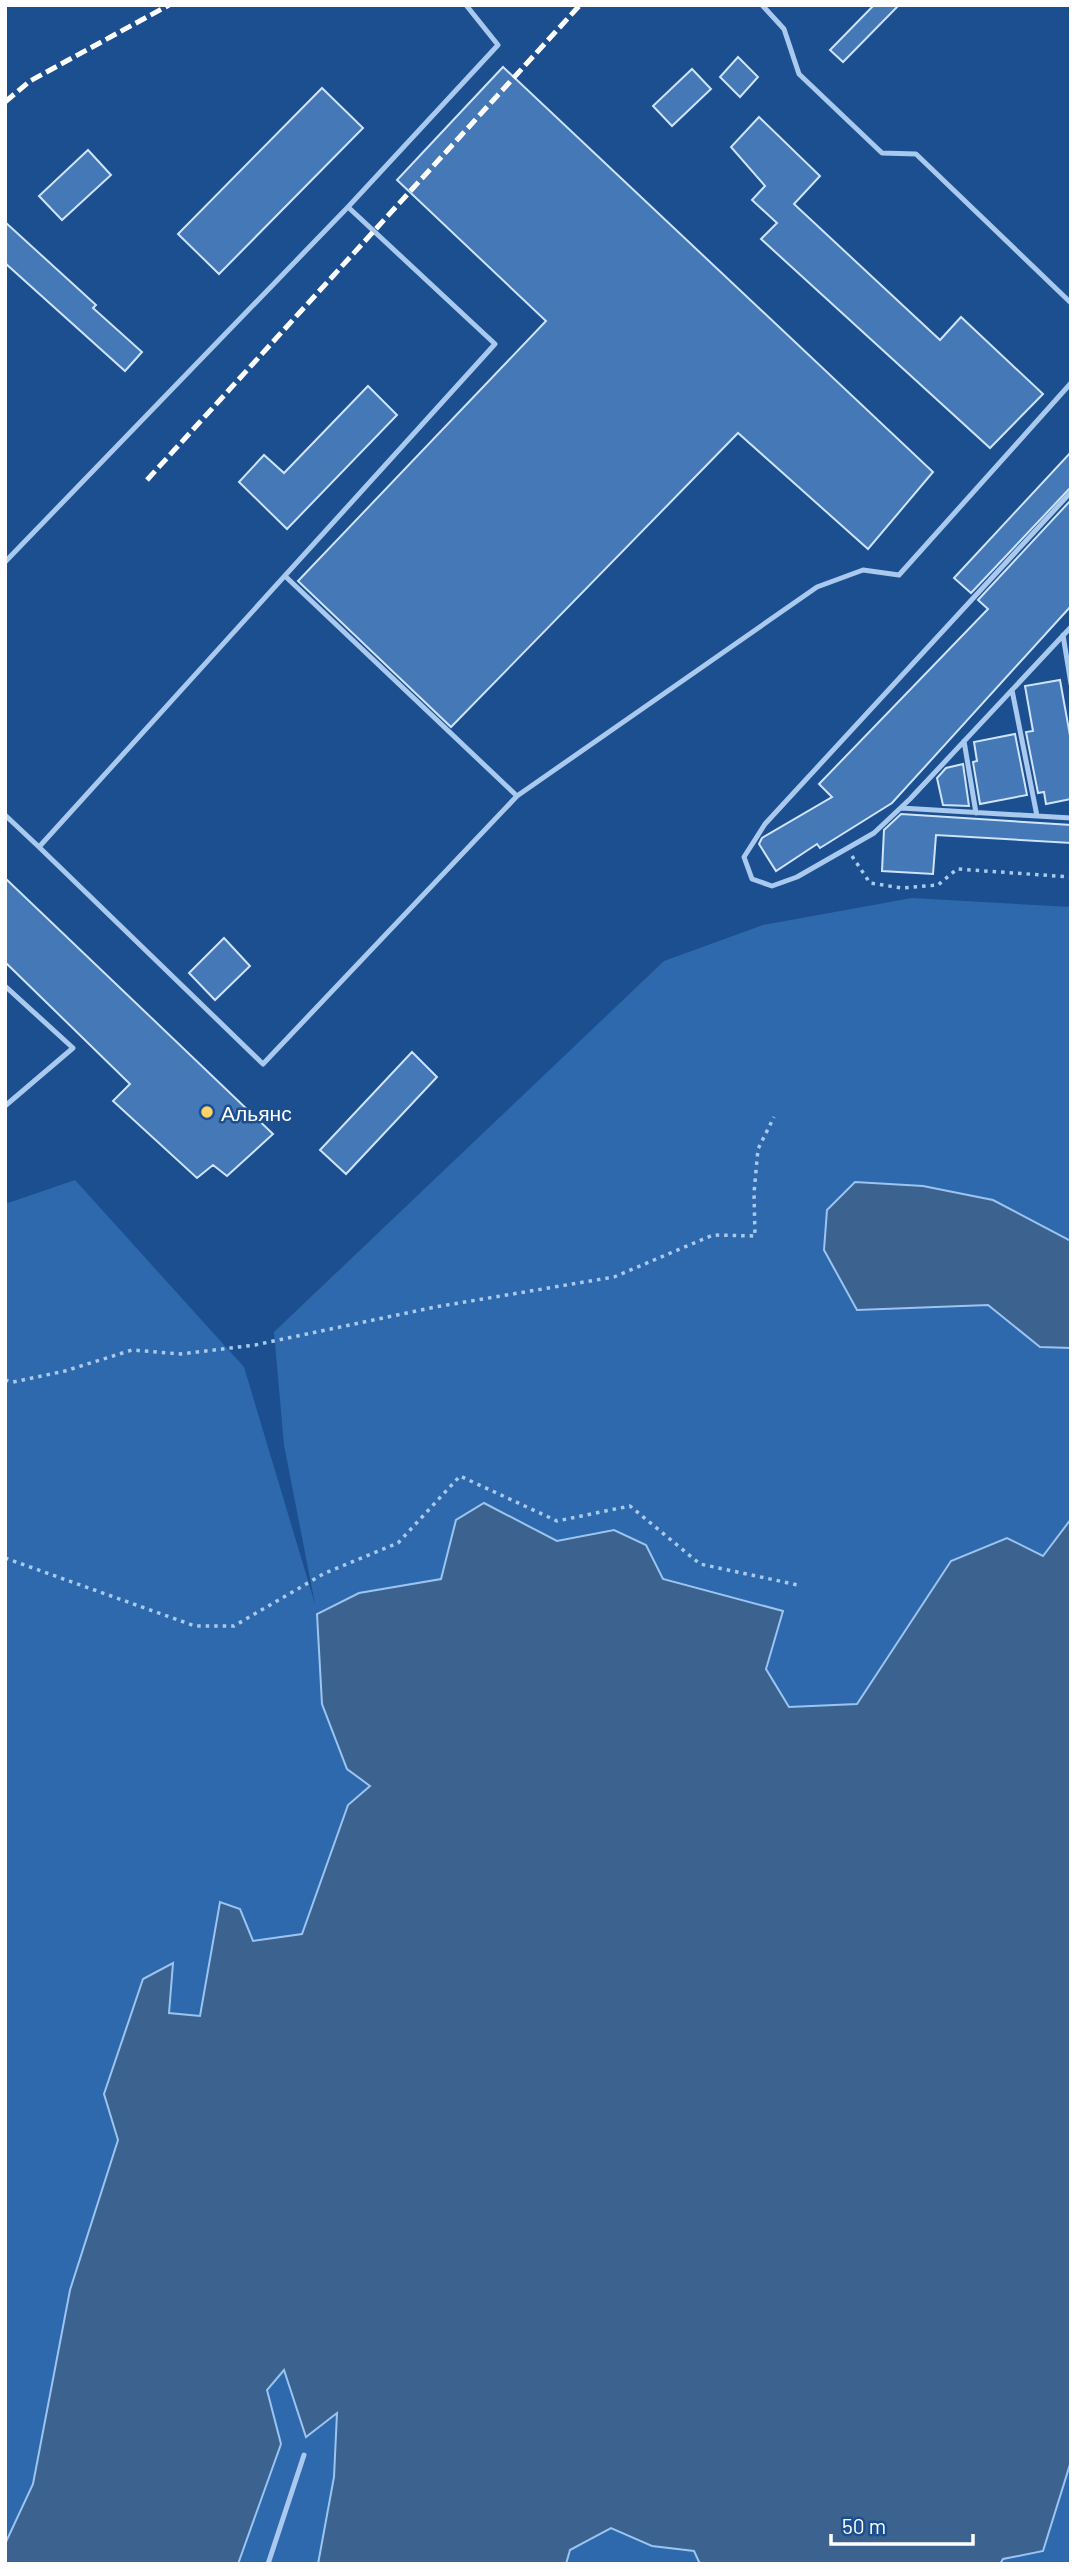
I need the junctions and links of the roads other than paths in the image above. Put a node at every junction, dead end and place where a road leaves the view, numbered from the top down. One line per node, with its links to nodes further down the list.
1 (466, 5): 3 (lane)
2 (762, 5): 4 (lane)
3 (348, 207): 7 (lane); 8 (lane)
4 (1071, 303)
5 (1071, 383): 14 (lane)
6 (1071, 492): 15 (lane)
7 (5, 562)
8 (285, 576): 14 (lane); 20 (lane)
9 (1071, 627): 10 (lane)
10 (1063, 635): 11 (lane); 12 (lane)
11 (1071, 684)
12 (1012, 690): 13 (lane); 18 (lane)
13 (964, 741): 15 (lane); 16 (lane)
14 (517, 796): 20 (lane)
15 (901, 808): 16 (lane)
16 (976, 813): 18 (lane)
17 (5, 815): 20 (lane)
18 (1037, 816): 19 (lane)
19 (1071, 818)
20 (39, 847)
21 (5, 986): 22 (lane)
22 (5, 1106)
23 (304, 2455): 24 (lane)
24 (268, 2564)

